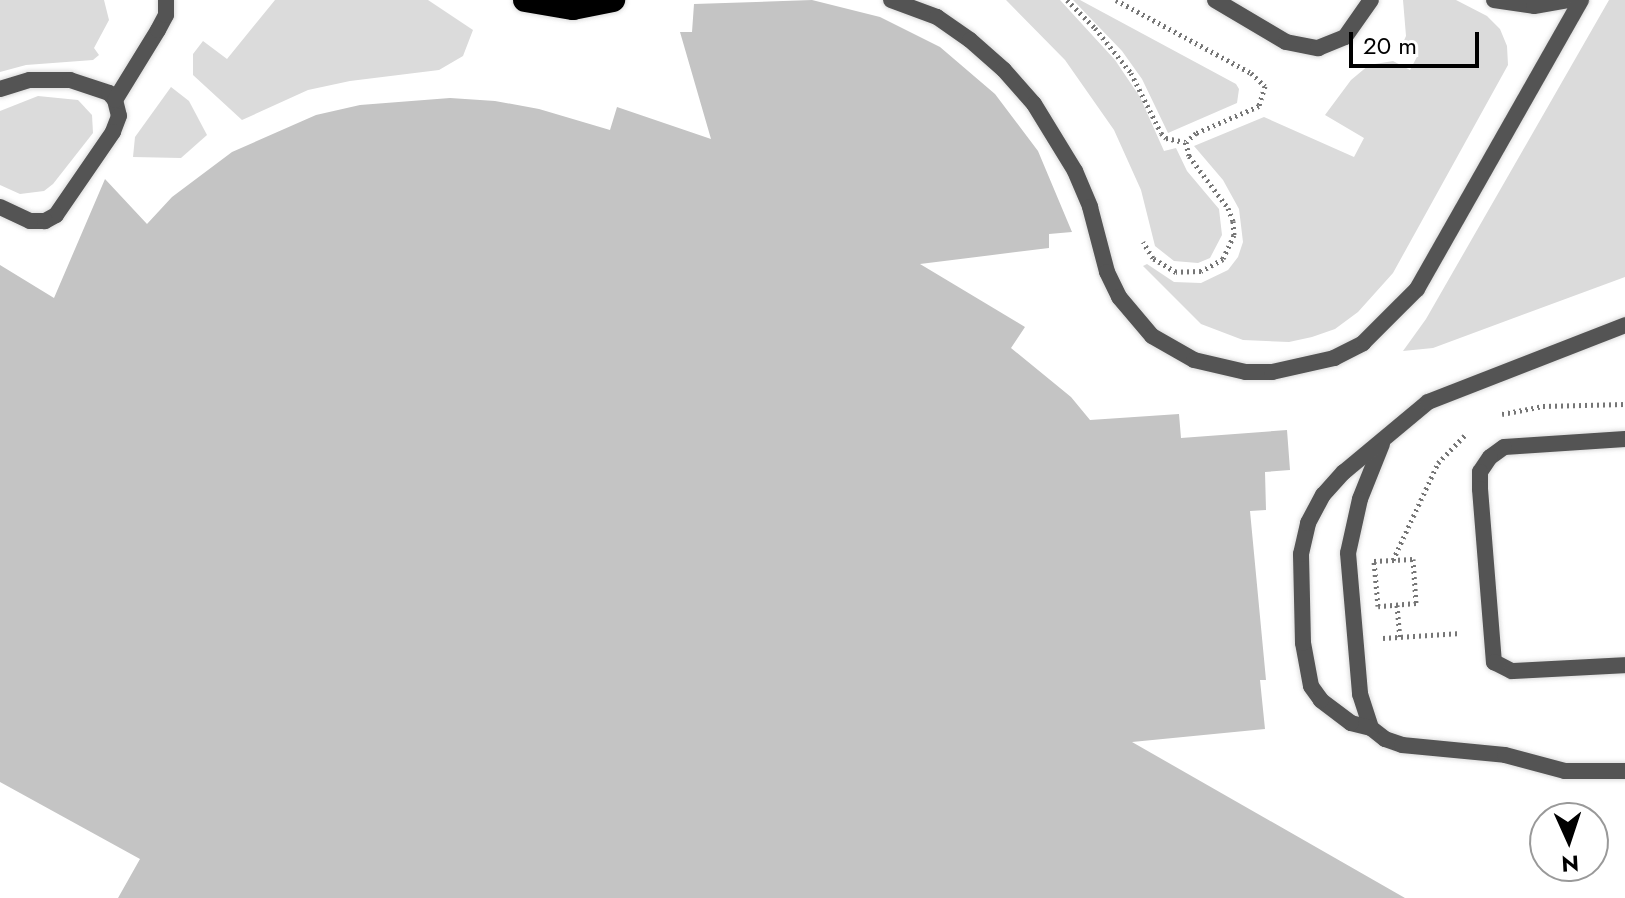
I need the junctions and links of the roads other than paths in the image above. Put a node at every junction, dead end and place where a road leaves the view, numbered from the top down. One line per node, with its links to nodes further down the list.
1 (166, 0): 11 (street)
2 (525, 0): 3 (highway)
3 (613, 0)
4 (891, 0): 9 (street)
5 (1215, 0): 6 (street)
6 (1371, 0)
7 (1494, 0): 8 (street)
8 (1569, 0)
9 (1581, 0)
10 (0, 89): 11 (street)
11 (115, 100): 12 (street)
12 (0, 207)
13 (1625, 325): 15 (street)
14 (1625, 439): 16 (street)
15 (1383, 443): 17 (street); 17 (street)
16 (1625, 665)
17 (1371, 728): 18 (street)
18 (1625, 771)

